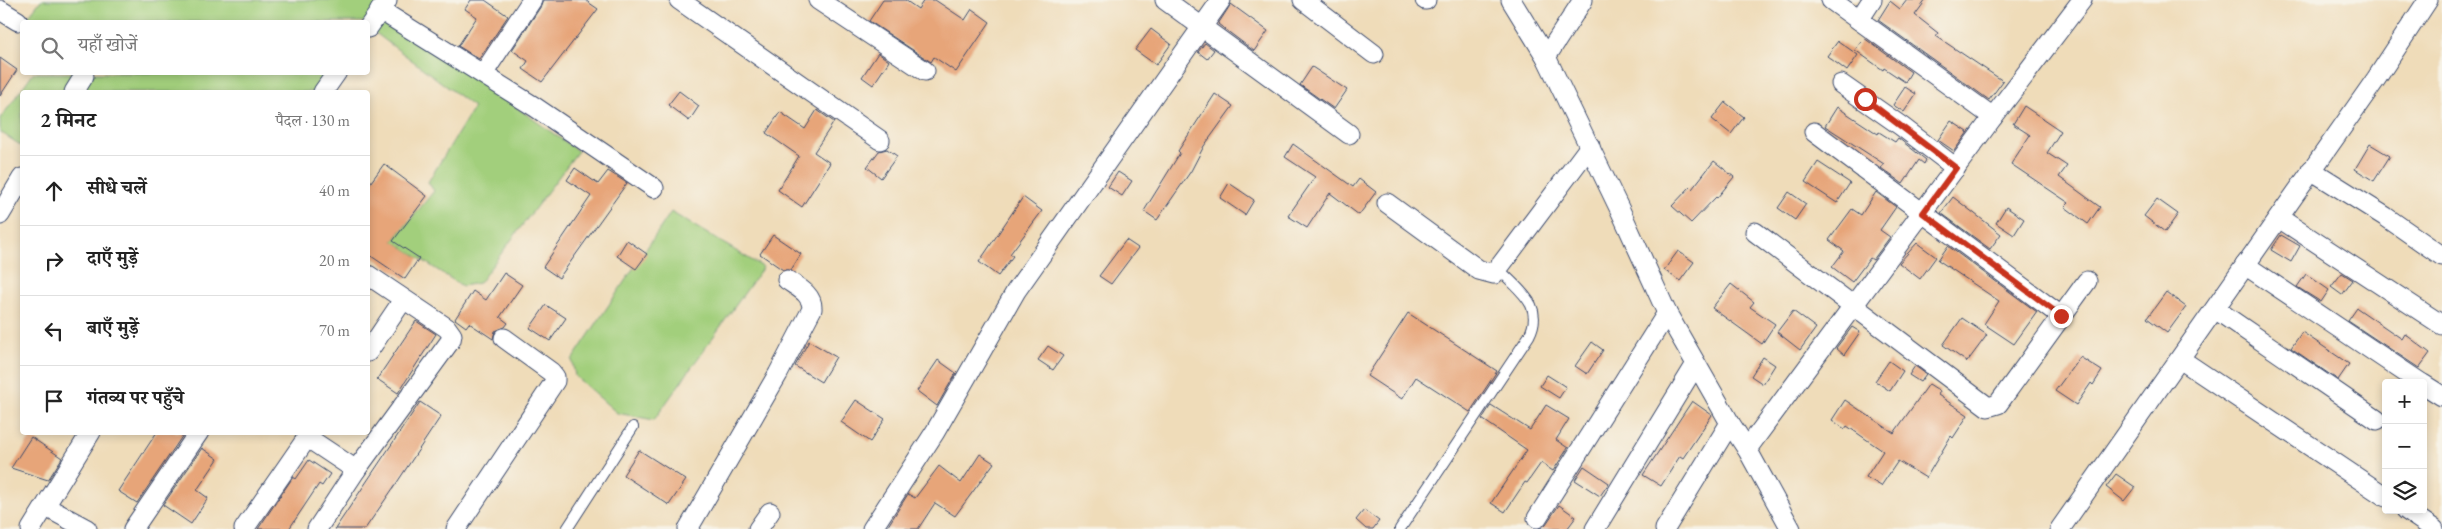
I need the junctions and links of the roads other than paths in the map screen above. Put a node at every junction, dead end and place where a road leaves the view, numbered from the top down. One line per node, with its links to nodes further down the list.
1 (532, 0): 22 (street)
2 (679, 0): 31 (street)
3 (818, 0): 21 (street)
4 (1165, 0): 18 (street)
5 (1221, 0): 18 (street)
6 (1303, 0): 19 (street)
7 (1511, 0): 20 (street)
8 (1583, 0): 20 (street)
9 (1831, 0): 15 (street)
10 (1872, 0): 15 (street)
11 (2082, 0): 28 (street)
12 (2428, 0): 34 (street)
13 (384, 5): 17 (street); 22 (street)
14 (0, 10): 16 (street)
15 (1859, 20): 28 (street)
16 (18, 21)
17 (370, 25)
18 (1203, 27): 30 (street); 83 (street)
19 (1374, 54)
20 (1546, 57): 32 (street)
21 (925, 71)
22 (483, 74): 36 (street)
23 (335, 75): 27 (street)
24 (84, 76): 26 (street)
25 (1841, 84): 33 (street)
26 (75, 90)
27 (324, 90)
28 (1993, 117): 33 (street)
29 (1814, 132): 38 (street)
30 (1348, 134)
31 (880, 140)
32 (1590, 146): 44 (street); 51 (street)
33 (1956, 168): 38 (street)
34 (2311, 170): 40 (street); 42 (street)
35 (20, 181): 39 (street)
36 (654, 188)
37 (1387, 203): 44 (street)
38 (1923, 213): 49 (street); 52 (street)
39 (0, 215)
40 (2279, 218): 43 (street); 53 (street)
41 (1755, 232): 49 (street)
42 (2442, 256)
43 (2245, 265): 50 (street); 58 (street)
44 (1499, 269): 84 (lane)
45 (370, 276): 48 (street)
46 (786, 280): 81 (street)
47 (2087, 281): 52 (street)
48 (403, 300): 55 (street); 68 (street)
49 (1852, 307): 52 (street); 67 (street)
50 (2215, 308): 56 (street); 61 (street)
51 (1667, 313): 57 (street); 73 (street)
52 (2061, 316)
53 (2442, 325)
54 (504, 338): 79 (street)
55 (370, 349)
56 (2180, 359): 69 (street); 88 (street)
57 (1696, 364): 62 (street); 85 (street)
58 (2416, 379)
59 (2427, 386): 60 (street)
60 (2442, 396)
61 (2377, 420)
62 (1730, 423): 67 (street); 86 (street)
63 (633, 427): 80 (lane)
64 (89, 435): 70 (street)
65 (197, 435): 76 (street)
66 (309, 435): 68 (street); 77 (street)
67 (1747, 448): 87 (street)
68 (356, 470): 78 (street)
69 (2382, 494)
70 (46, 507): 74 (street); 75 (street)
71 (770, 512): 82 (street)
72 (2412, 514): 89 (street)
73 (1537, 518)
74 (31, 529)
75 (87, 529)
76 (133, 529)
77 (244, 529)
78 (317, 529)
79 (456, 529)
80 (567, 529)
81 (688, 529)
82 (758, 529)
83 (872, 529)
84 (1400, 529)
85 (1594, 529)
86 (1664, 529)
87 (1791, 529)
88 (2060, 529)
89 (2434, 529)

